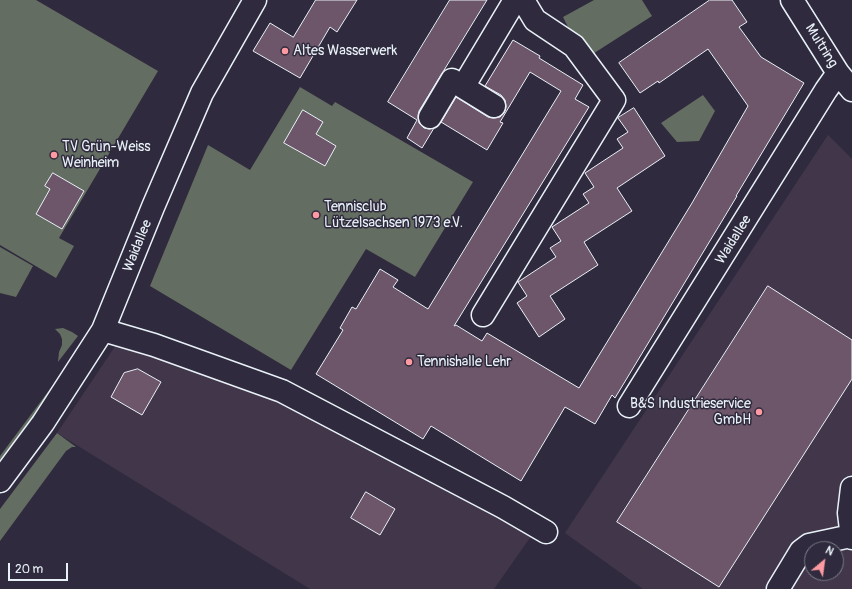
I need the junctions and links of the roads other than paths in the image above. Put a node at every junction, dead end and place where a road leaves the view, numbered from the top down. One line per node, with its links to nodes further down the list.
1 (255, 0): 11 (street, Waidallee)
2 (515, 0): 6 (street)
3 (523, 0): 10 (street)
4 (792, 0): 5 (street, Multring)
5 (838, 73): 7 (street, Multring); 12 (street, Waidallee)
6 (462, 87): 8 (street); 9 (street)
7 (852, 90)
8 (494, 106)
9 (430, 116)
10 (483, 315)
11 (103, 330): 13 (street, Waidallee); 15 (street)
12 (629, 406)
13 (0, 481)
14 (852, 488): 16 (street)
15 (546, 532)
16 (852, 537): 17 (street)
17 (778, 589)

